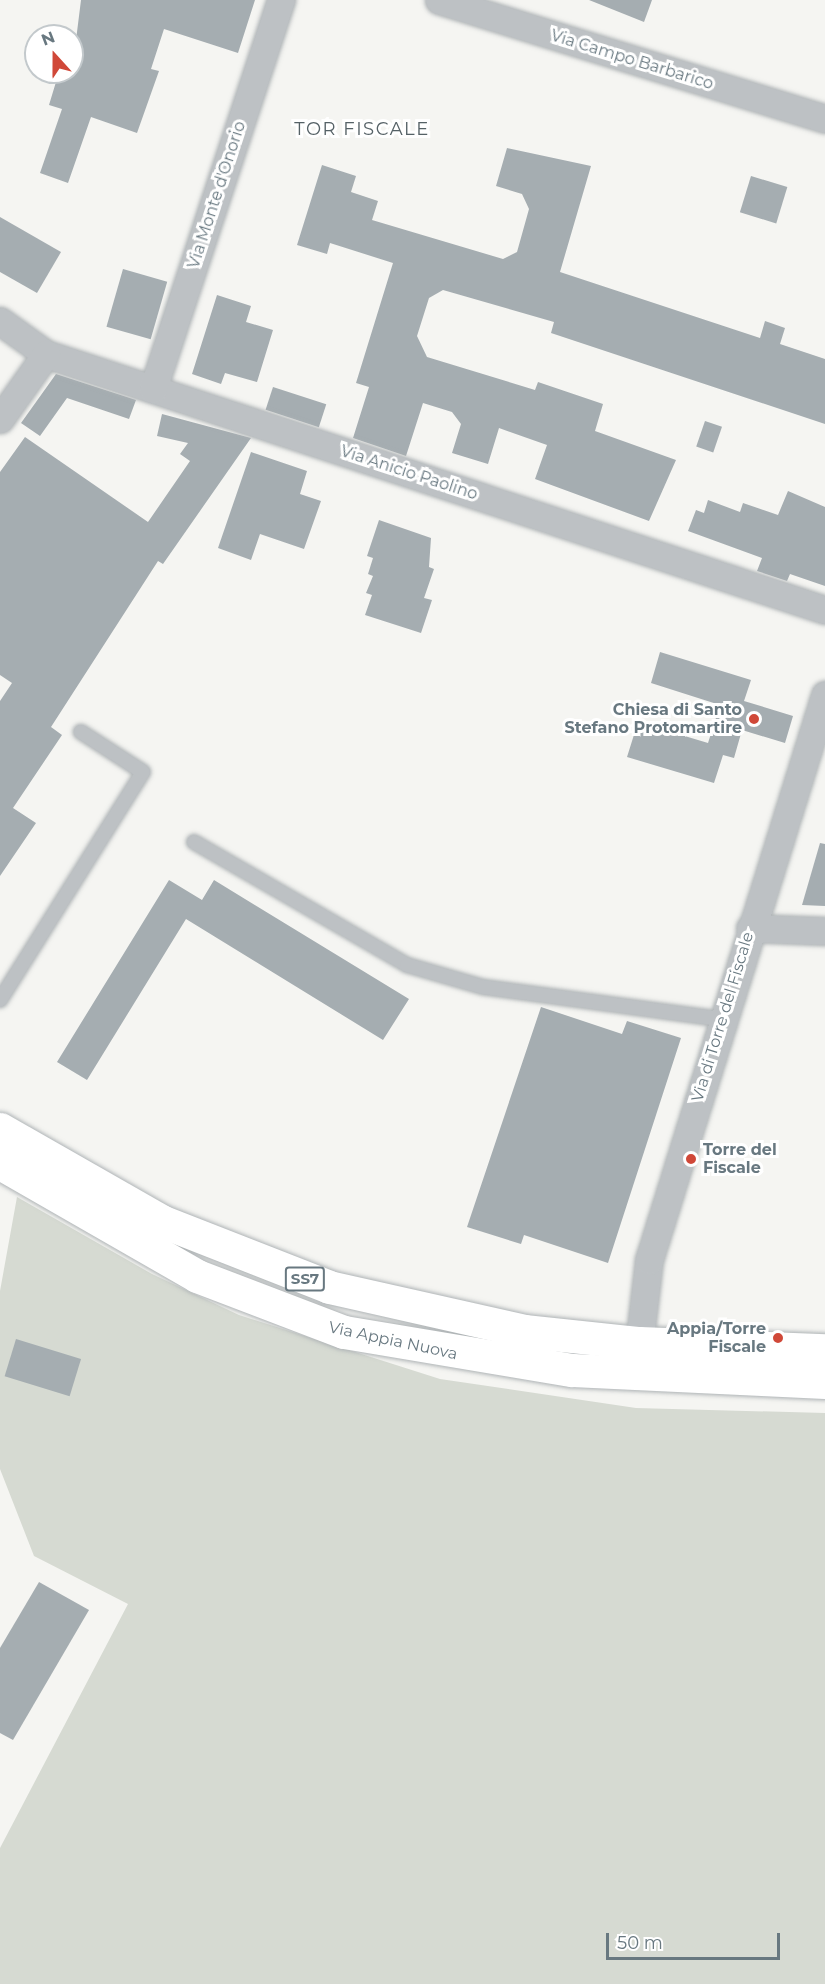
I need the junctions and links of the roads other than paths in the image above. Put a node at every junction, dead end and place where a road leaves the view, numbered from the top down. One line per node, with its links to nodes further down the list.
1 (281, 0): 7 (street, Via Monte d'Onorio)
2 (439, 0): 3 (street, Via Campo Barbarico)
3 (513, 11): 4 (street, Via Campo Barbarico)
4 (825, 120)
5 (0, 321): 6 (street, Via Anicio Paolino)
6 (46, 354): 7 (street, Via Anicio Paolino); 8 (street)
7 (153, 389): 9 (street, Via Anicio Paolino)
8 (0, 419)
9 (825, 610)
10 (825, 695): 13 (street, Via di Torre del Fiscale)
11 (81, 732): 15 (lane)
12 (194, 842): 16 (lane)
13 (750, 928): 14 (street); 16 (street, Via di Torre del Fiscale)
14 (825, 931)
15 (1, 998)
16 (720, 1019): 19 (street, Via di Torre del Fiscale)
17 (0, 1129): 19 (main road, SS7)
18 (0, 1163): 21 (main road, Via Appia Nuova / SS7)
19 (639, 1343): 20 (main road, SS7); 21 (street, Via di Torre del Fiscale)
20 (825, 1350)
21 (636, 1375): 22 (main road, Via Appia Nuova / SS7)
22 (825, 1382)

